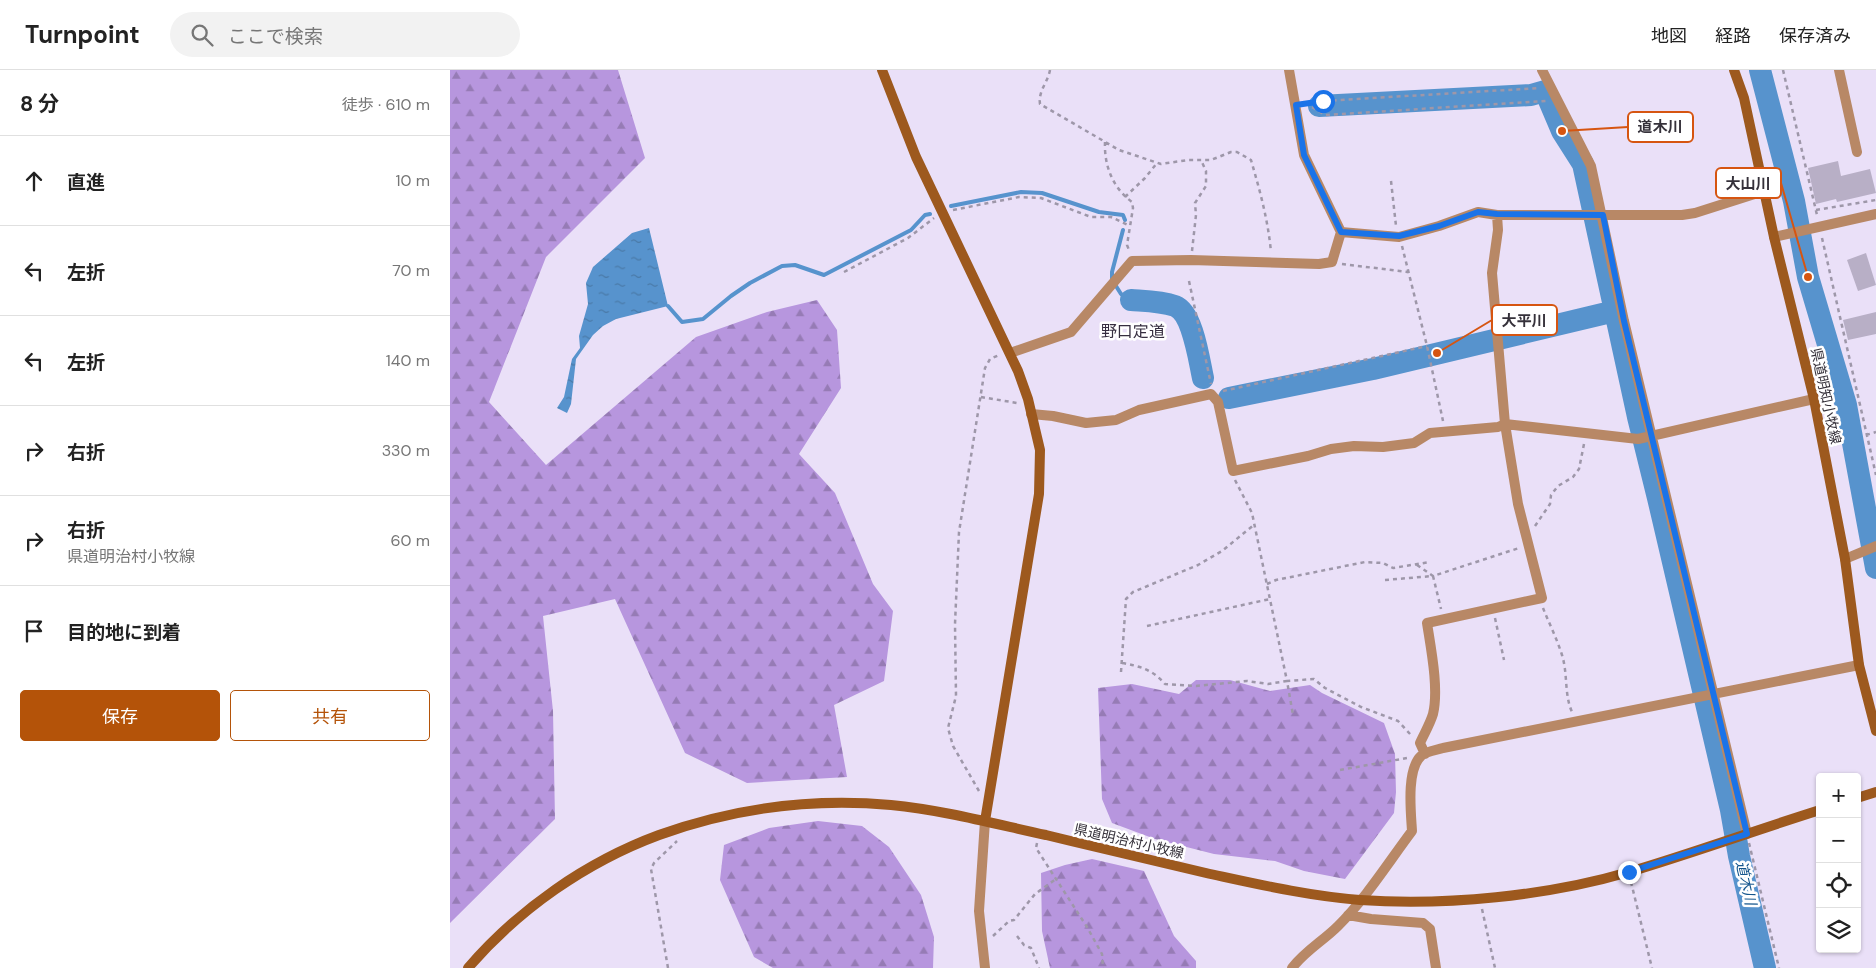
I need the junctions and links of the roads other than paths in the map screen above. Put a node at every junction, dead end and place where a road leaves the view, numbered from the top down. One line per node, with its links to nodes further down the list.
1 (882, 70): 13 (main road)
2 (1288, 70): 11 (street)
3 (1542, 70): 10 (street)
4 (1734, 70): 7 (main road, 県道明知小牧線)
5 (1839, 70): 6 (street)
6 (1857, 152)
7 (1764, 191): 10 (street); 12 (main road, 県道明知小牧線)
8 (1497, 214): 10 (street); 11 (street); 16 (street)
9 (1876, 214): 12 (street)
10 (1603, 215): 17 (street)
11 (1341, 232): 13 (street)
12 (1778, 236): 14 (main road, 県道明知小牧線)
13 (1009, 352): 15 (main road)
14 (1814, 399): 17 (street); 19 (main road, 県道明知小牧線)
15 (1031, 414): 16 (street); 27 (main road)
16 (1505, 424): 17 (street); 23 (street)
17 (1650, 435): 21 (street)
18 (1876, 546): 19 (street)
19 (1845, 559): 20 (main road, 県道明知小牧線)
20 (1859, 665): 21 (street); 22 (main road, 県道明知小牧線)
21 (1712, 694): 23 (street); 28 (street)
22 (1876, 731)
23 (1423, 755): 29 (street)
24 (1876, 792): 25 (main road)
25 (1861, 797)
26 (1816, 811): 28 (main road, 県道明治村小牧線)
27 (985, 822): 29 (main road, 県道明治村小牧線); 31 (main road, 県道明治村小牧線); 32 (street)
28 (1747, 834): 29 (main road, 県道明治村小牧線)
29 (1361, 900): 30 (street)
30 (1348, 915): 33 (street); 34 (street)
31 (468, 968)
32 (986, 968)
33 (1292, 968)
34 (1436, 968)

